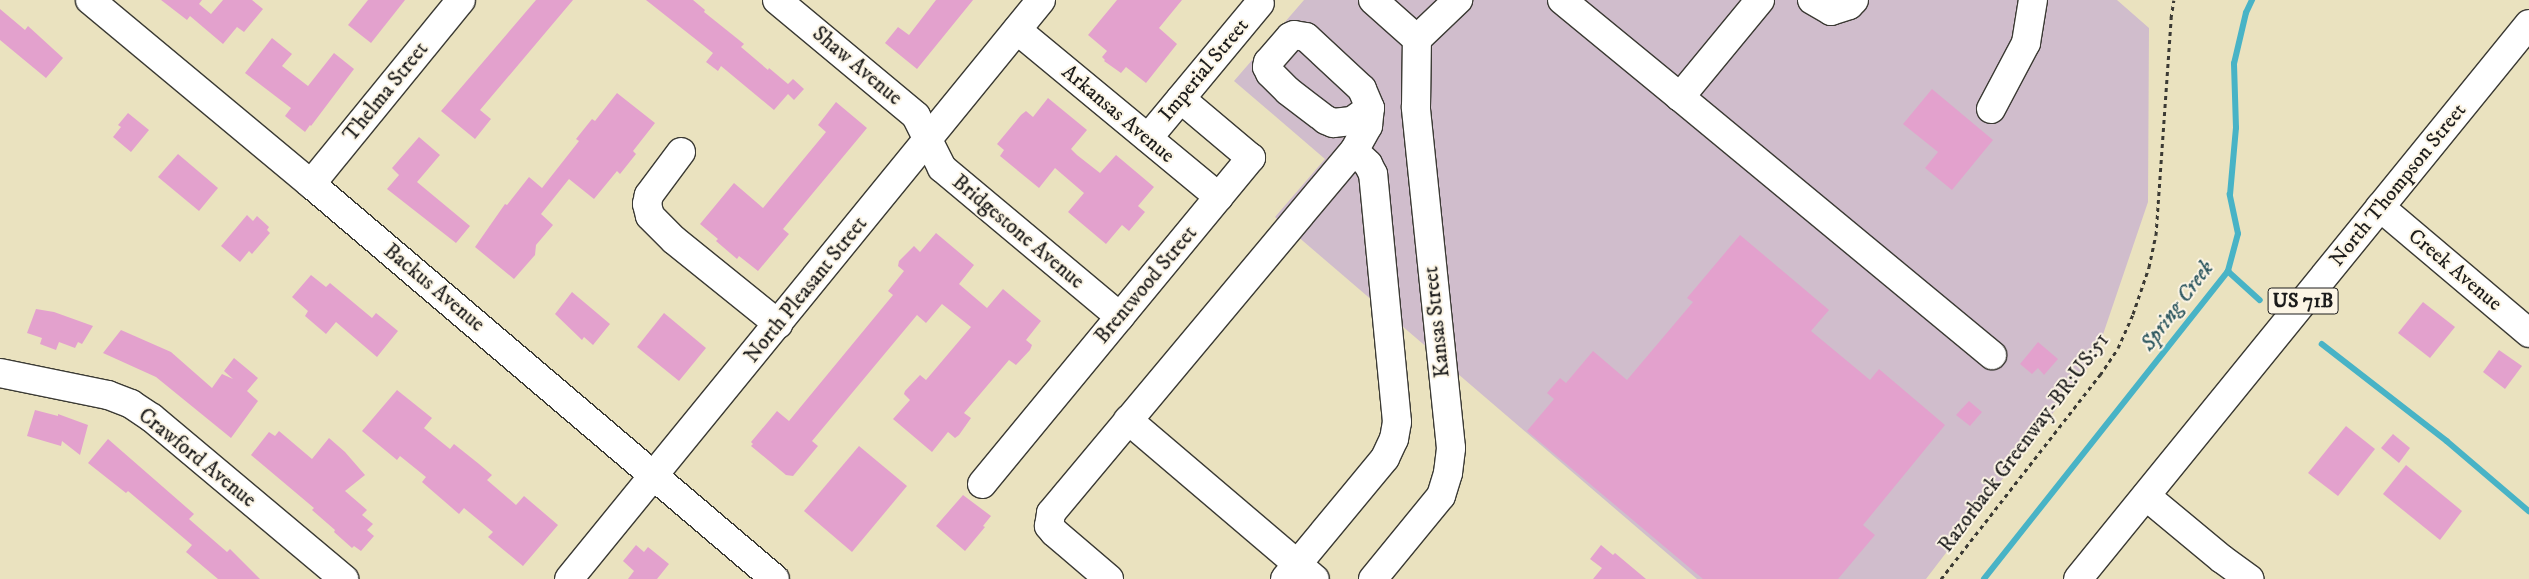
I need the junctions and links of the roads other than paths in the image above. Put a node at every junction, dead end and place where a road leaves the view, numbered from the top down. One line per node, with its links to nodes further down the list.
1 (90, 0): 24 (street, Backus Avenue)
2 (461, 0): 24 (street, Thelma Street)
3 (777, 0): 21 (street, Shaw Avenue)
4 (1041, 0): 14 (street, North Pleasant Street)
5 (1373, 0): 15 (street)
6 (1458, 0): 15 (street)
7 (1562, 0): 16 (street)
8 (1760, 0): 16 (street)
9 (1812, 0): 10 (street)
10 (1854, 0)
11 (2033, 0): 19 (street)
12 (1260, 3): 17 (street, Imperial Street)
13 (2529, 24): 26 (street, North Thompson Street / US 71B)
14 (1017, 30): 20 (street, Arkansas Avenue); 21 (street, North Pleasant Street)
15 (1417, 39): 41 (street, Kansas Street)
16 (1680, 97): 30 (street)
17 (1181, 98): 20 (street, Imperial Street); 25 (street, Brentwood Street)
18 (1370, 108): 22 (street)
19 (1991, 109)
20 (1148, 138): 25 (street, Arkansas Avenue)
21 (928, 140): 27 (street, Bridgestone Avenue); 28 (street, North Pleasant Street)
22 (1354, 151): 32 (street); 36 (street)
23 (681, 152): 28 (street)
24 (311, 184): 33 (street, Backus Avenue)
25 (1219, 197): 27 (street, Brentwood Street)
26 (2380, 206): 29 (street, Creek Avenue); 35 (street, North Thompson Street / US 71B)
27 (1120, 317): 34 (street, Brentwood Street)
28 (778, 324): 33 (street, North Pleasant Street)
29 (2529, 333)
30 (1992, 355)
31 (0, 373): 37 (street, Crawford Avenue)
32 (1128, 420): 36 (street); 40 (street)
33 (655, 476): 38 (street, North Pleasant Street); 39 (street, Backus Avenue)
34 (982, 484)
35 (2146, 496): 42 (street, North Thompson Street / US 71B); 43 (street)
36 (1299, 574)
37 (344, 579)
38 (569, 579)
39 (775, 579)
40 (1109, 579)
41 (1373, 579)
42 (2078, 579)
43 (2250, 579)

